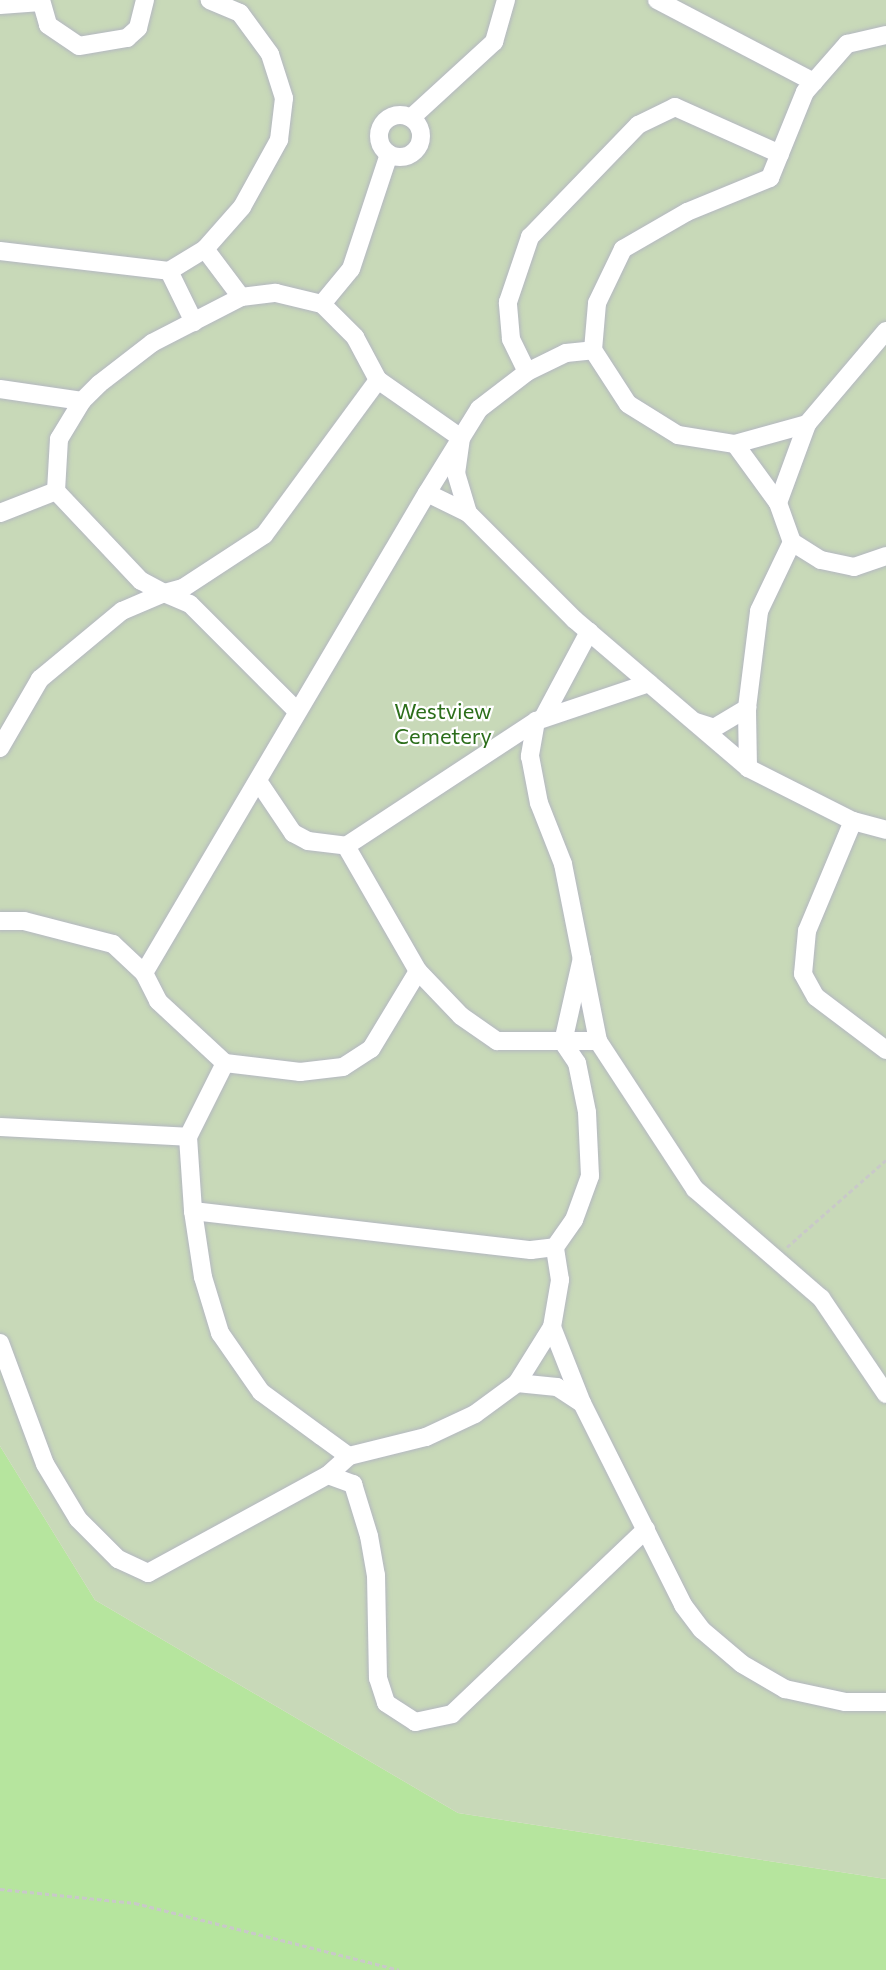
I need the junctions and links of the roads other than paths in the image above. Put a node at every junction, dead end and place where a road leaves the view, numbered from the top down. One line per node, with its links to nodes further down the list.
1 (145, 0): 5 (lane)
2 (210, 0): 7 (lane)
3 (506, 0): 11 (lane)
4 (657, 0): 8 (lane)
5 (41, 1): 6 (lane)
6 (0, 5)
7 (238, 6): 14 (lane)
8 (687, 7): 10 (lane)
9 (886, 35): 10 (lane)
10 (814, 82): 13 (lane)
11 (411, 118): 12 (lane); 12 (lane)
12 (389, 154): 18 (lane)
13 (780, 154): 21 (lane); 22 (lane)
14 (205, 249): 16 (lane); 17 (lane)
15 (0, 251): 16 (lane)
16 (169, 271): 19 (lane)
17 (241, 297): 18 (lane); 19 (lane)
18 (322, 304): 23 (lane)
19 (194, 322): 25 (lane)
20 (886, 331): 26 (lane)
21 (593, 350): 22 (lane); 28 (lane)
22 (527, 372): 27 (lane)
23 (378, 380): 27 (lane); 36 (lane)
24 (0, 389): 25 (lane)
25 (82, 401): 29 (lane)
26 (807, 424): 28 (lane); 31 (lane)
27 (461, 438): 30 (lane); 33 (lane)
28 (735, 444): 31 (lane)
29 (56, 491): 32 (lane); 36 (lane)
30 (427, 493): 33 (lane); 40 (lane)
31 (778, 503): 34 (lane)
32 (0, 513)
33 (468, 513): 37 (lane)
34 (792, 542): 35 (lane); 39 (lane)
35 (886, 555)
36 (164, 593): 40 (lane); 43 (lane)
37 (589, 632): 38 (lane); 41 (lane)
38 (649, 683): 41 (lane); 42 (lane)
39 (747, 708): 42 (lane); 44 (lane)
40 (297, 711): 45 (lane)
41 (539, 719): 48 (lane); 50 (lane)
42 (692, 721): 44 (lane)
43 (0, 748)
44 (748, 768): 46 (lane)
45 (258, 781): 48 (lane); 52 (lane)
46 (854, 821): 47 (lane); 55 (lane)
47 (886, 830)
48 (346, 846): 51 (lane)
49 (0, 921): 52 (lane)
50 (582, 958): 53 (lane); 54 (lane)
51 (418, 971): 54 (lane); 56 (lane)
52 (144, 973): 56 (lane)
53 (598, 1041): 54 (lane); 64 (lane)
54 (563, 1042): 60 (lane)
55 (886, 1050)
56 (225, 1063): 58 (lane)
57 (0, 1127): 58 (lane)
58 (188, 1137): 59 (lane)
59 (193, 1211): 60 (lane); 66 (lane)
60 (555, 1247): 61 (lane)
61 (552, 1327): 63 (lane); 65 (lane)
62 (0, 1343): 67 (lane)
63 (517, 1383): 65 (lane); 66 (lane)
64 (886, 1394)
65 (582, 1403): 68 (lane)
66 (349, 1456): 67 (lane)
67 (328, 1476): 68 (lane)
68 (646, 1529): 69 (lane)
69 (886, 1702)

